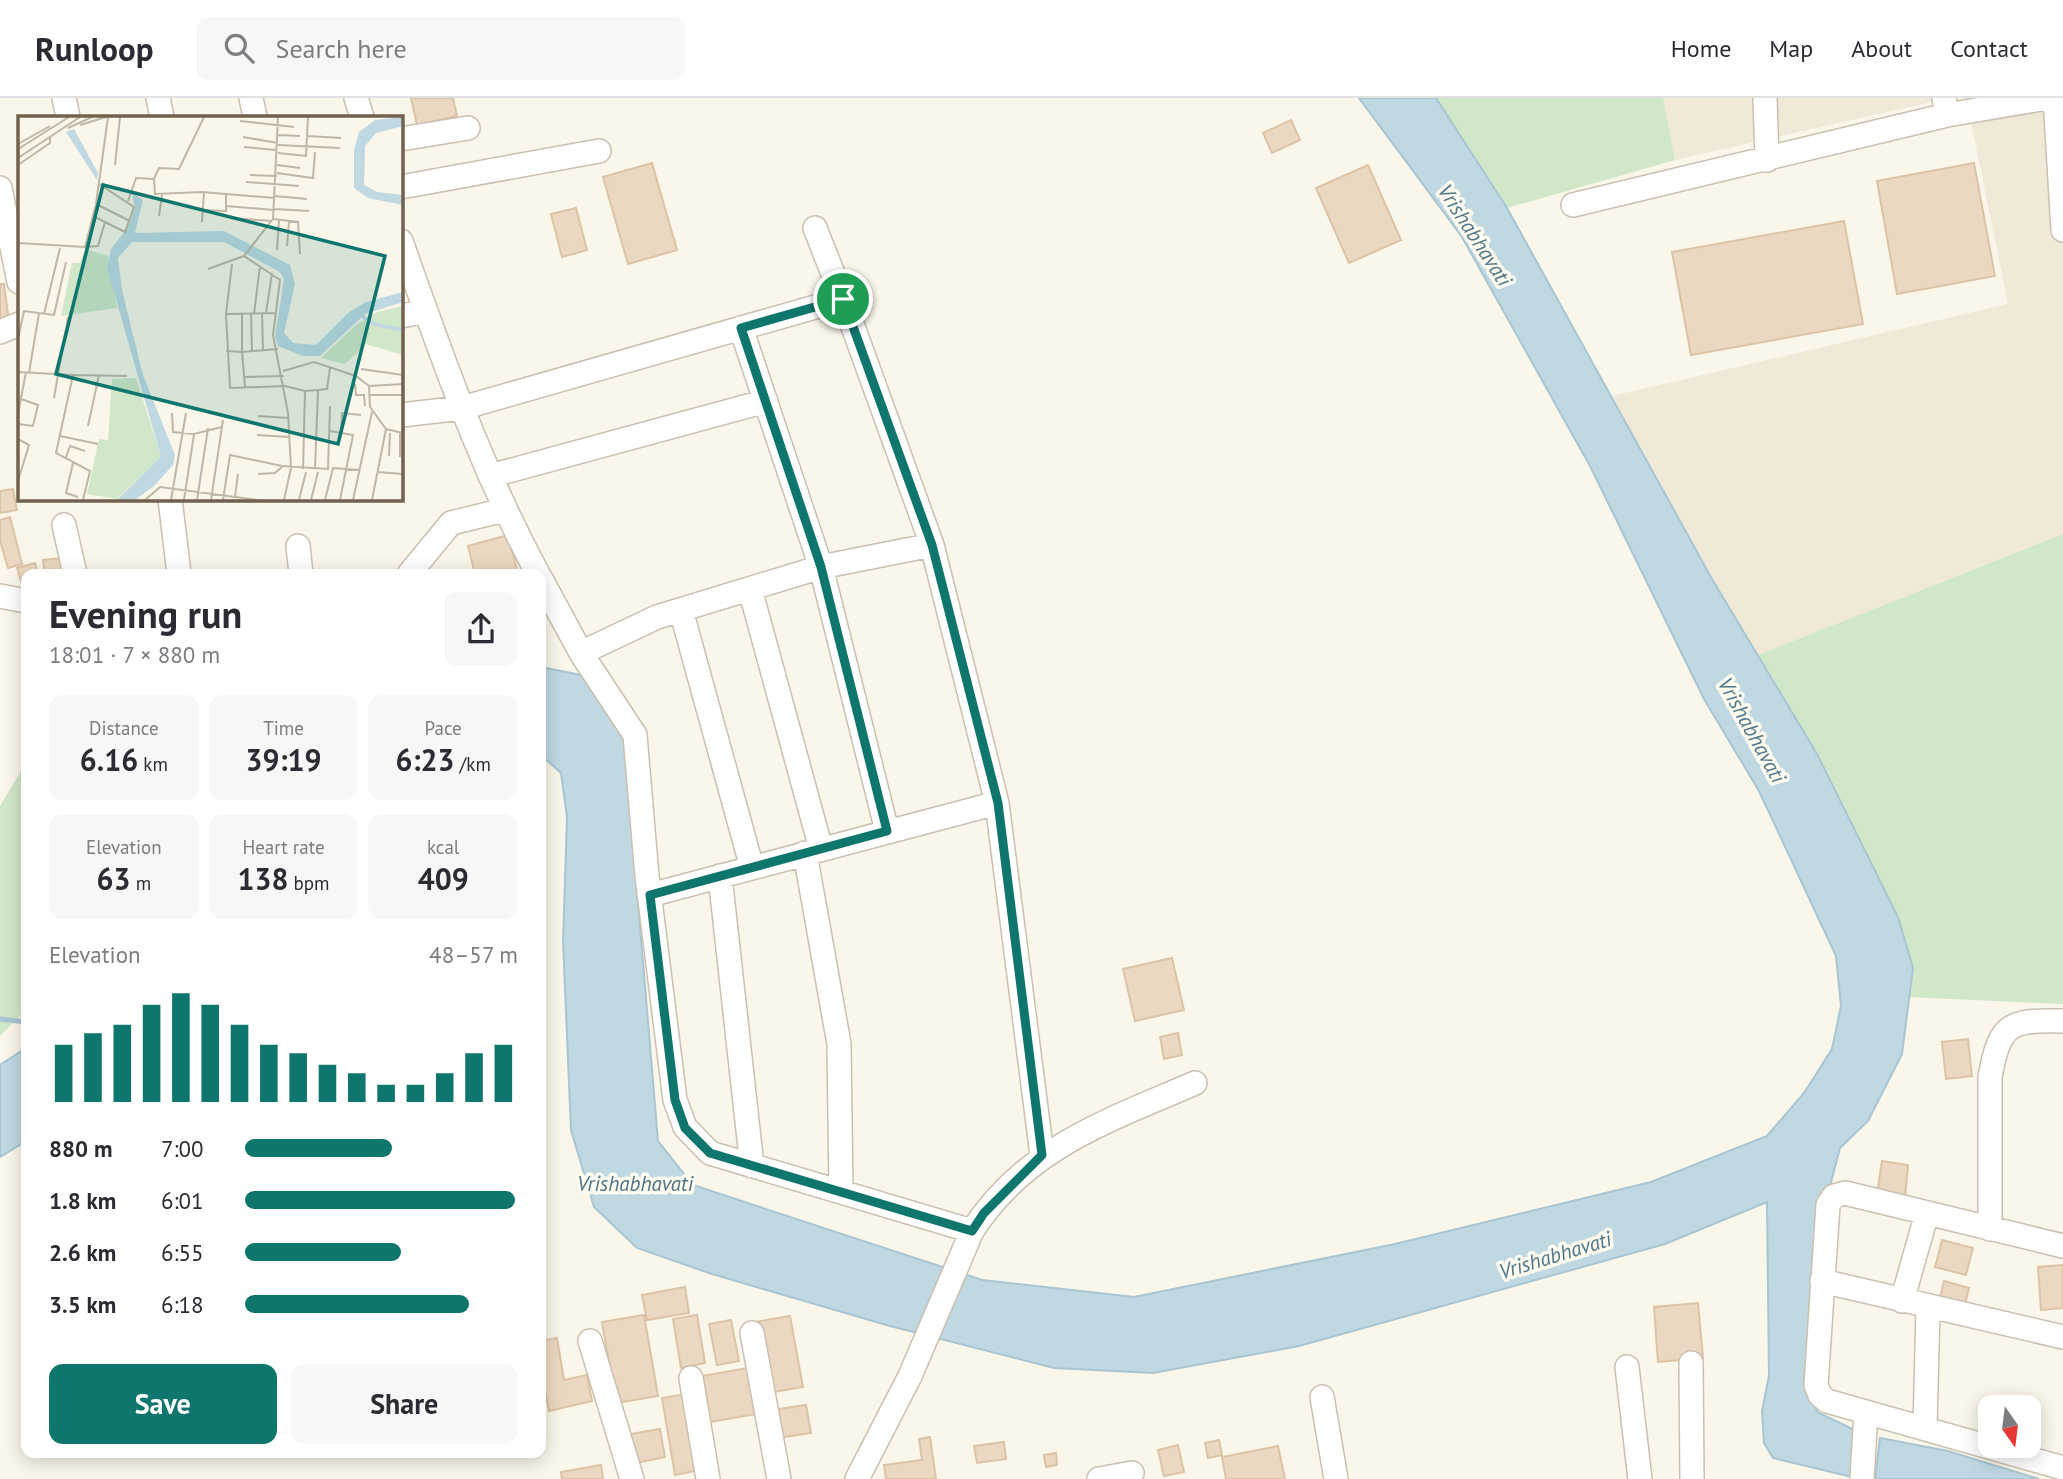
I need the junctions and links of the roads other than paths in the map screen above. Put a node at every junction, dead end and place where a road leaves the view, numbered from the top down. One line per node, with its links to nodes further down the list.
1 (64, 98): 9 (street)
2 (158, 98): 10 (street)
3 (251, 98): 11 (street)
4 (356, 98): 12 (street)
5 (1765, 98): 16 (street)
6 (2047, 98): 8 (street)
7 (2055, 98): 22 (street)
8 (1946, 107): 16 (street)
9 (68, 116)
10 (162, 116)
11 (255, 116)
12 (362, 116)
13 (468, 128): 14 (street)
14 (402, 139)
15 (599, 151): 18 (street)
16 (1767, 160): 20 (street)
17 (18, 185): 19 (street)
18 (402, 187)
19 (0, 188): 23 (street)
20 (1573, 205)
21 (814, 228): 26 (street)
22 (2063, 230)
23 (5, 236): 25 (street)
24 (402, 244): 27 (street)
25 (18, 279)
26 (843, 299): 30 (street); 39 (street)
27 (426, 311): 28 (street); 33 (street)
28 (402, 316)
29 (18, 324): 31 (street)
30 (741, 328): 32 (street); 33 (street)
31 (0, 332)
32 (766, 401): 35 (street); 41 (street)
33 (462, 408): 34 (street); 35 (street)
34 (402, 415)
35 (490, 476): 37 (street)
36 (170, 500): 43 (street)
37 (504, 510): 45 (street); 46 (street)
38 (64, 525): 42 (street)
39 (932, 545): 41 (street); 53 (street)
40 (298, 546): 44 (street)
41 (821, 567): 48 (street); 54 (street)
42 (74, 569)
43 (178, 569)
44 (301, 569)
45 (413, 569)
46 (535, 569)
47 (546, 588): 52 (street)
48 (750, 589): 51 (street); 55 (street)
49 (0, 596): 50 (street)
50 (21, 599)
51 (681, 610): 52 (street); 56 (street)
52 (580, 653): 58 (street)
53 (998, 803): 54 (street); 61 (street)
54 (887, 831): 55 (street)
55 (813, 851): 56 (street); 63 (street)
56 (752, 867): 57 (street)
57 (720, 876): 58 (street); 62 (street)
58 (650, 895): 62 (street)
59 (2063, 1021): 65 (street)
60 (1195, 1083): 61 (street)
61 (1042, 1155): 66 (street)
62 (752, 1166): 63 (street)
63 (841, 1192): 66 (street)
64 (1927, 1213): 65 (street); 68 (street); 69 (street)
65 (1990, 1229): 67 (street)
66 (970, 1235): 85 (street)
67 (2063, 1247)
68 (1822, 1281): 69 (street); 78 (street)
69 (1902, 1301): 70 (street)
70 (1928, 1308): 72 (street); 79 (street)
71 (752, 1333): 84 (street)
72 (2063, 1337)
73 (590, 1341): 82 (street)
74 (1690, 1363): 89 (street)
75 (1627, 1367): 88 (street)
76 (691, 1378): 83 (street)
77 (1322, 1397): 87 (street)
78 (1866, 1421): 79 (street); 90 (street)
79 (1925, 1429): 80 (street)
80 (2063, 1468)
81 (1132, 1473): 86 (street)
82 (632, 1479)
83 (708, 1479)
84 (779, 1479)
85 (857, 1479)
86 (1099, 1479)
87 (1335, 1479)
88 (1640, 1479)
89 (1692, 1479)
90 (1862, 1479)

